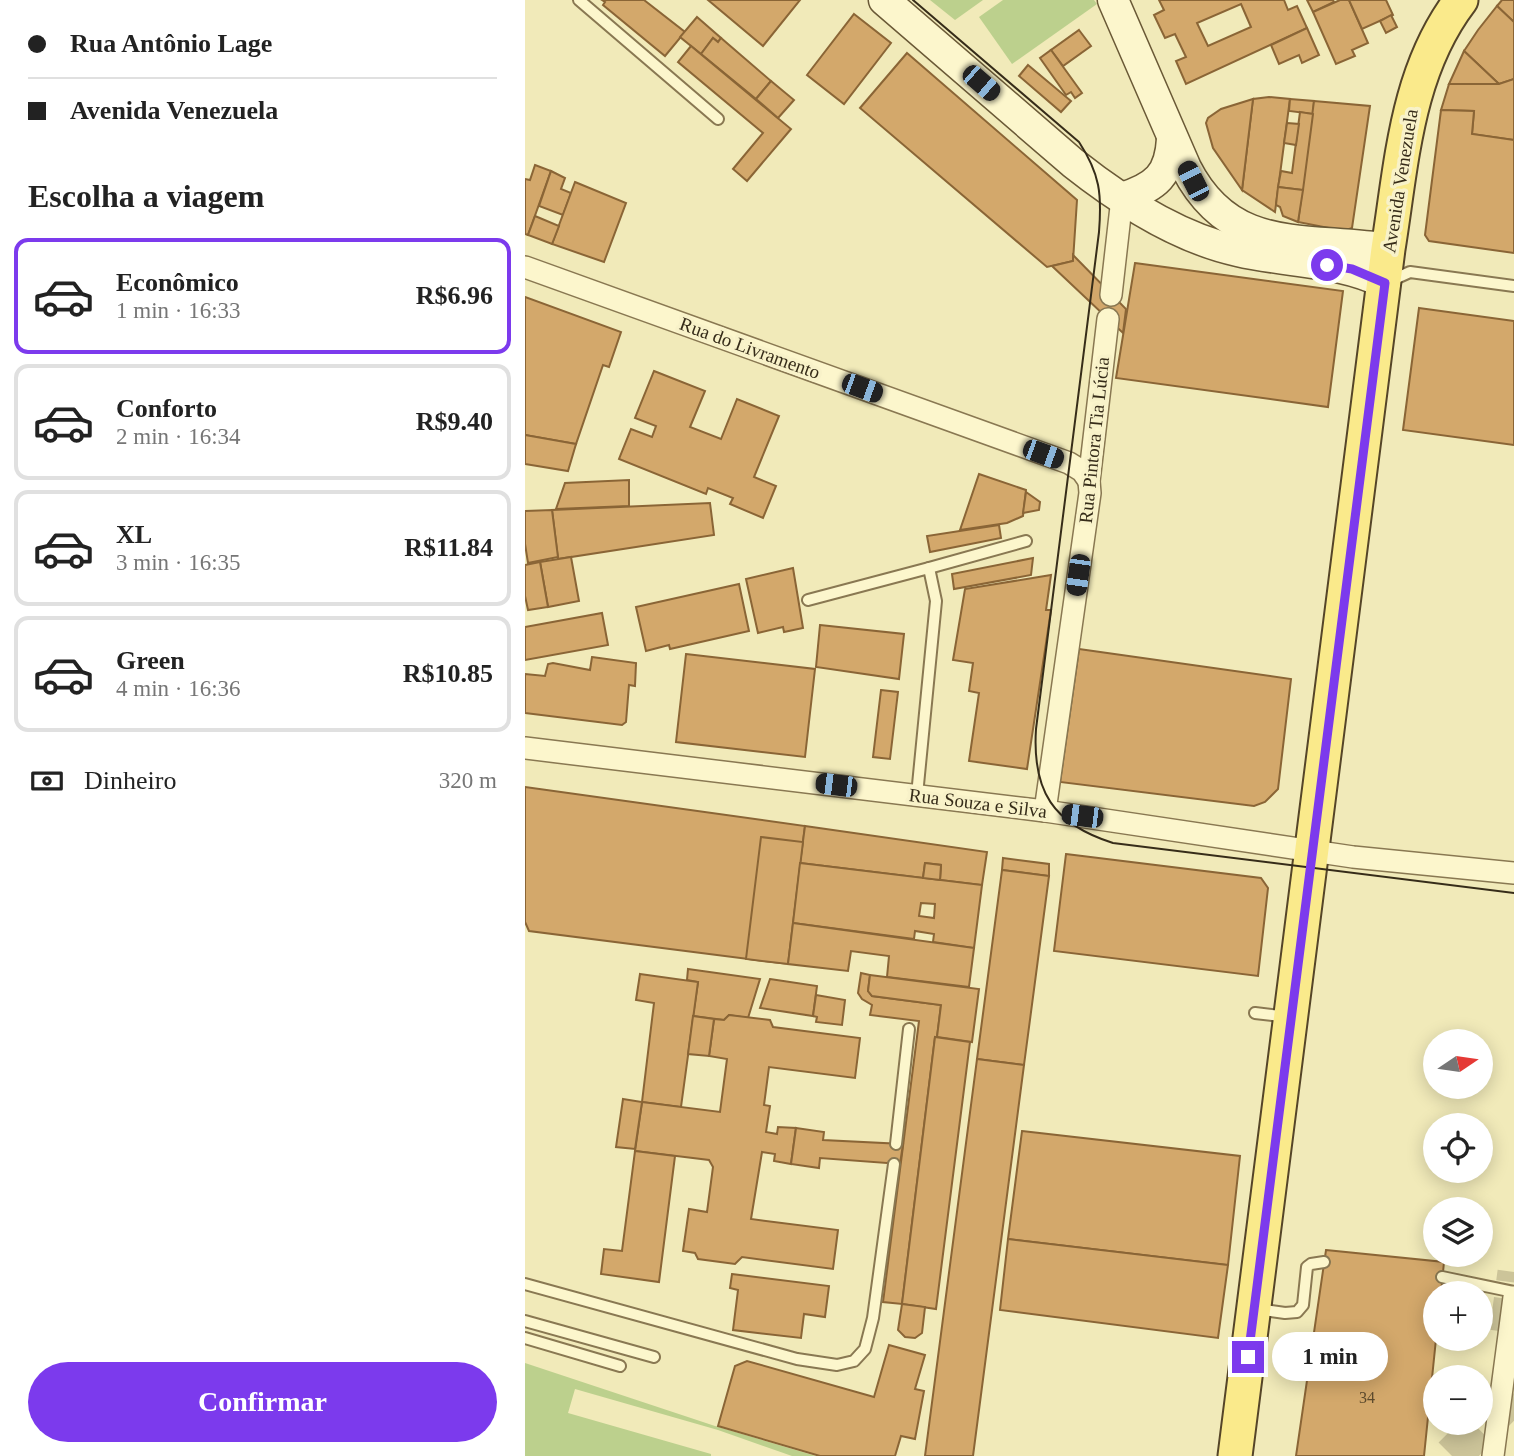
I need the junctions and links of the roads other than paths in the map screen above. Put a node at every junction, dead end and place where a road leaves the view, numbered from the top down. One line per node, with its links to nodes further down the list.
1 (579, 0): 5 (lane)
2 (884, 0): 7 (street)
3 (1113, 0): 6 (street)
4 (1461, 0): 8 (main road, Avenida Venezuela)
5 (718, 119)
6 (1172, 139): 7 (street); 8 (street)
7 (1122, 198): 8 (street); 11 (street)
8 (1396, 265): 10 (lane); 20 (main road, Avenida Venezuela)
9 (525, 267): 13 (street, Rua do Livramento)
10 (1514, 286)
11 (1111, 295)
12 (1108, 319): 13 (street, Rua Pintora Tia Lúcia)
13 (1089, 481): 19 (street, Rua Pintora Tia Lúcia)
14 (1027, 541): 15 (lane)
15 (929, 568): 16 (lane); 18 (lane)
16 (808, 600)
17 (525, 748): 18 (street, Rua Souza e Silva)
18 (917, 795): 19 (street, Rua Souza e Silva)
19 (1045, 811): 20 (street, Rua Souza e Silva)
20 (1313, 851): 21 (street, Rua Souza e Silva); 23 (main road, Avenida Venezuela)
21 (1514, 873)
22 (1255, 1013): 23 (lane)
23 (1291, 1017): 32 (main road, Avenida Venezuela)
24 (909, 1029): 25 (lane)
25 (895, 1144)
26 (894, 1164): 29 (lane)
27 (1324, 1262): 32 (lane)
28 (1442, 1277): 30 (lane)
29 (525, 1284)
30 (1514, 1292)
31 (1514, 1297): 38 (street)
32 (1254, 1308): 37 (main road, Avenida Venezuela)
33 (525, 1321): 35 (lane)
34 (525, 1338): 36 (lane)
35 (654, 1357)
36 (620, 1366)
37 (1235, 1456)
38 (1493, 1456)

